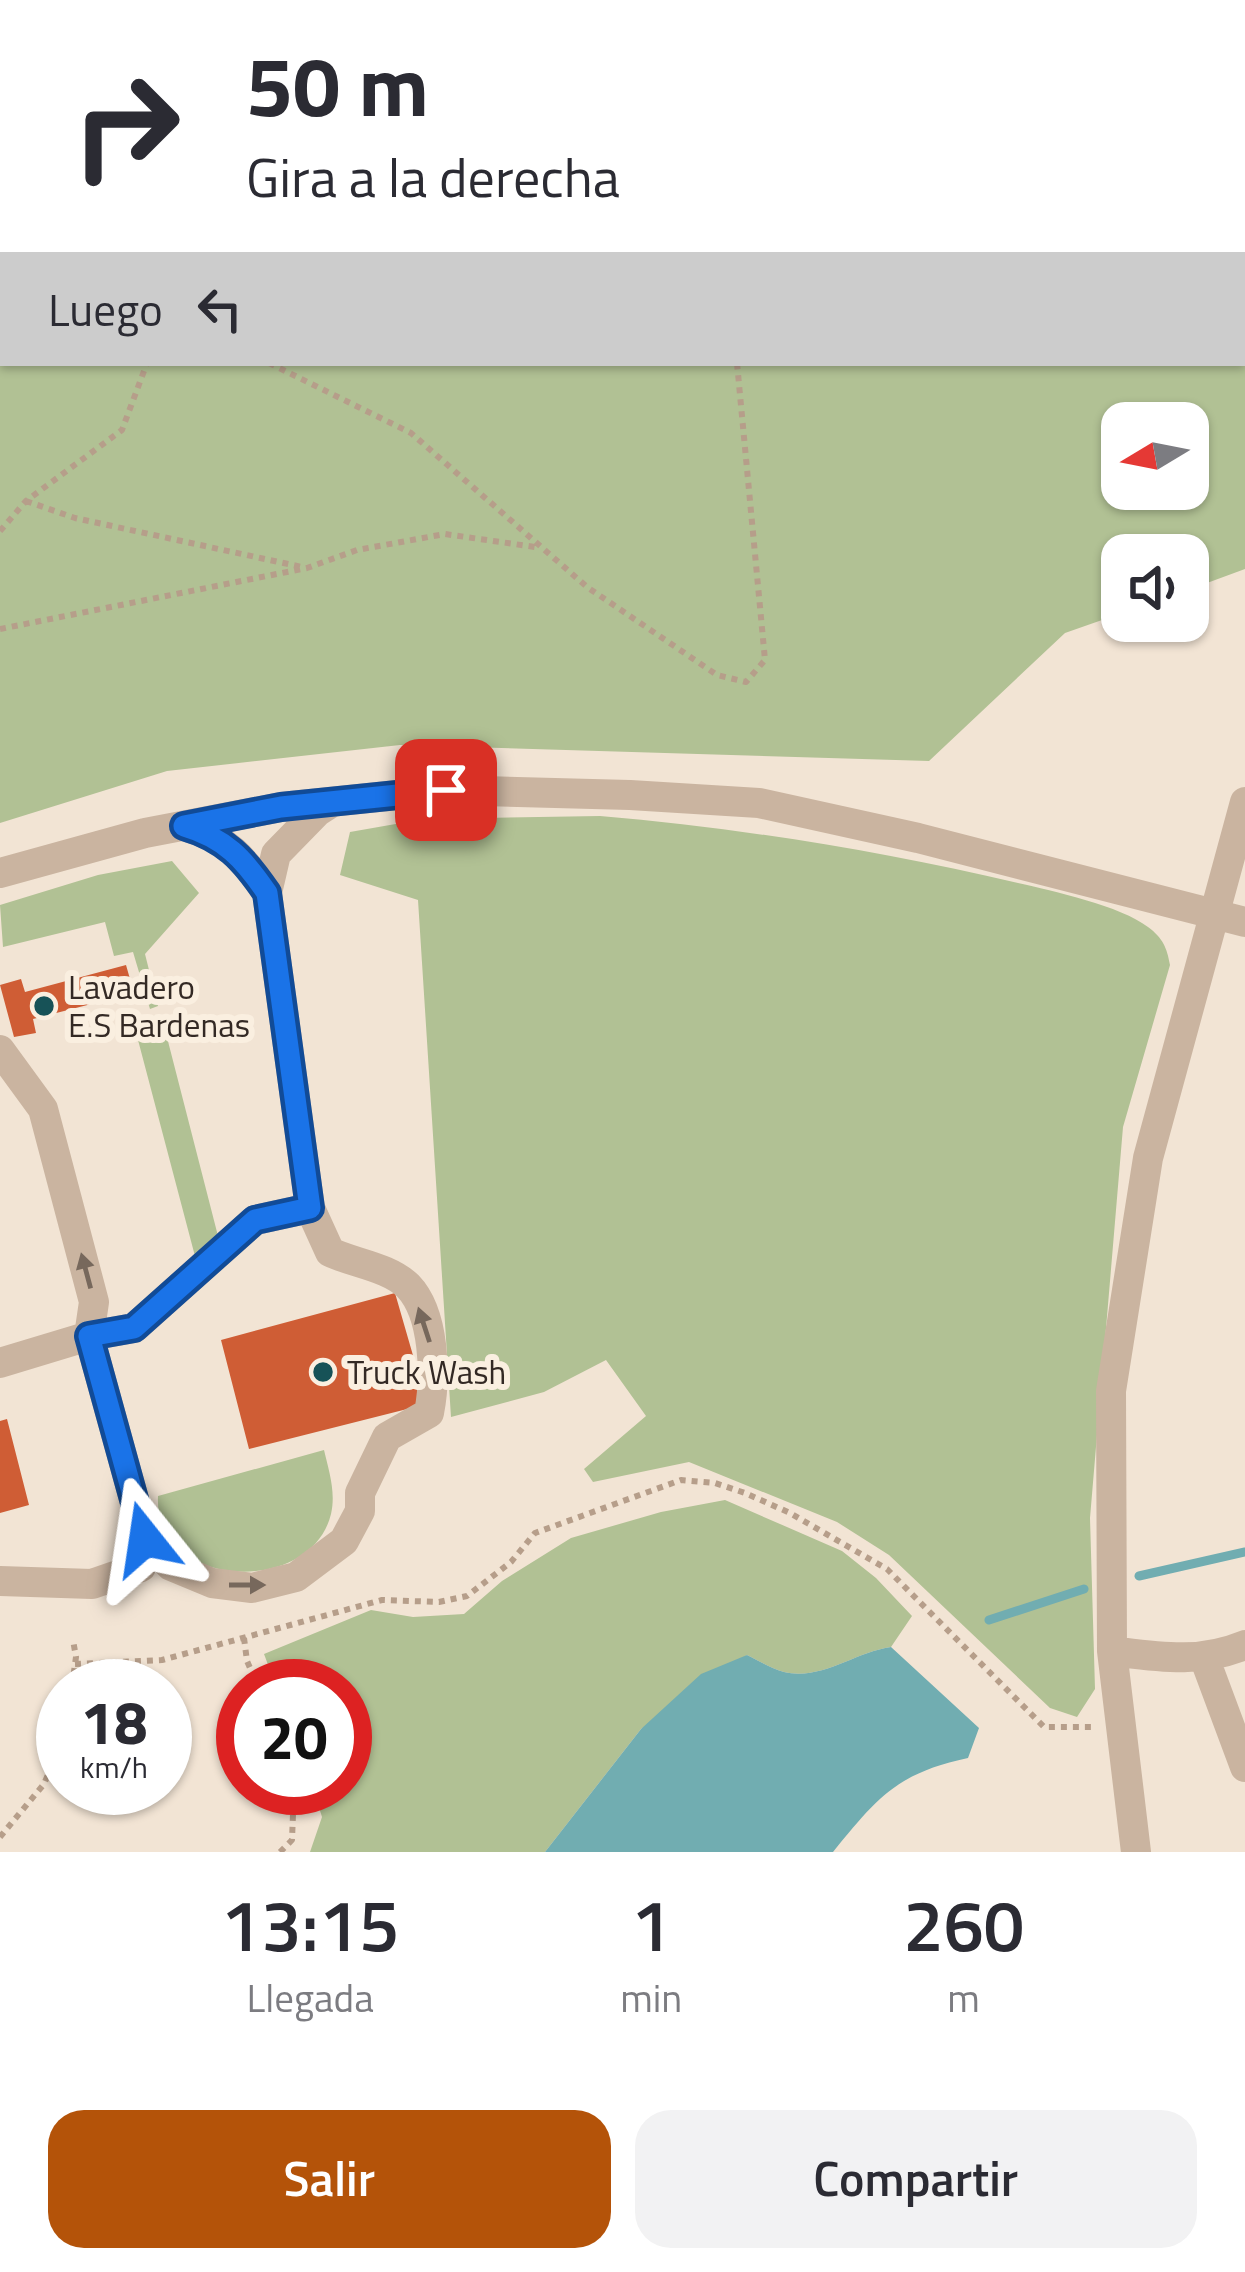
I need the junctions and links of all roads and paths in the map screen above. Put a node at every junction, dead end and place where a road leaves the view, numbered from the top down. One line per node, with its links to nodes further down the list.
1 (146, 366): 4 (path)
2 (275, 366): 6 (path)
3 (737, 366): 6 (path)
4 (26, 500): 5 (path); 7 (path)
5 (0, 532)
6 (538, 548): 7 (path)
7 (307, 568): 8 (path)
8 (0, 629)
9 (333, 802): 11 (street); 13 (street); 14 (street)
10 (1245, 802): 14 (street)
11 (184, 826): 12 (street); 13 (street)
12 (0, 873)
13 (267, 893): 17 (street)
14 (1213, 913): 15 (street); 25 (street)
15 (1245, 922)
16 (0, 1051): 18 (street, one-way to 16)
17 (310, 1208): 18 (street); 20 (street, one-way to 17)
18 (89, 1336): 19 (street); 20 (street)
19 (0, 1363)
20 (145, 1539): 21 (street)
21 (0, 1580)
22 (244, 1638): 28 (path); 29 (path); 30 (path)
23 (73, 1640): 27 (path)
24 (1245, 1645): 26 (street)
25 (1112, 1651): 26 (street); 30 (street)
26 (1204, 1658): 31 (street)
27 (75, 1659)
28 (166, 1659)
29 (247, 1659)
30 (1121, 1728): 36 (street)
31 (1245, 1767)
32 (36, 1794): 34 (path)
33 (293, 1815): 35 (path)
34 (0, 1837)
35 (280, 1852)
36 (1136, 1852)

